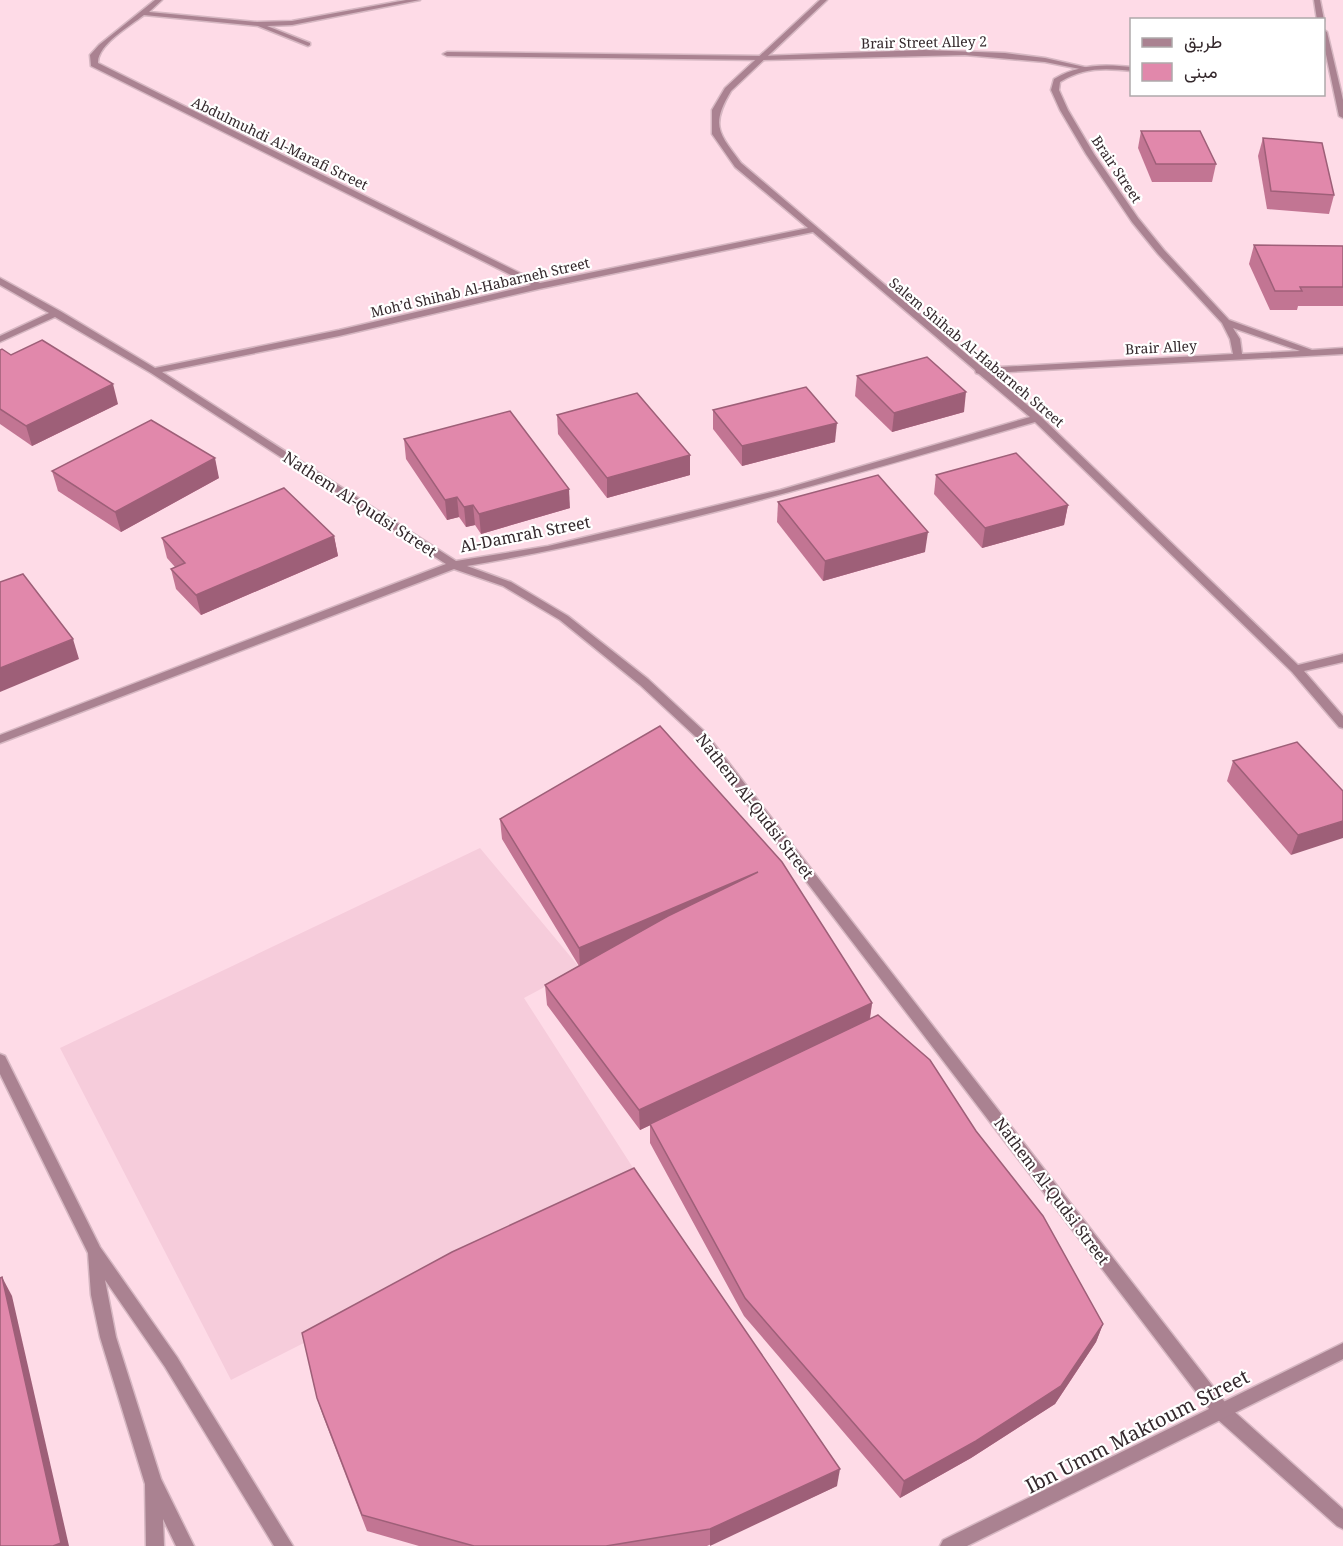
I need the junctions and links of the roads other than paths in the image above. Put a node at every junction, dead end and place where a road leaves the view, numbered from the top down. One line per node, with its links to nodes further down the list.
1 (159, 0): 5 (street, Abdulmuhdi Al-Marafi Street)
2 (417, 0): 7 (street)
3 (824, 0): 11 (street, Salem Shihab Al-Habarneh Street)
4 (1317, 0): 6 (street)
5 (143, 13): 7 (street); 18 (street, Abdulmuhdi Al-Marafi Street)
6 (1321, 18)
7 (257, 24): 9 (street)
8 (1325, 42): 14 (street)
9 (308, 44)
10 (447, 54): 11 (street, Brair Street Alley 2)
11 (762, 58): 12 (street, Brair Street Alley 2); 16 (street, Salem Shihab Al-Habarneh Street)
12 (1085, 68): 13 (street, Brair Street); 20 (street, Brair Street)
13 (1130, 69)
14 (1336, 96): 15 (street)
15 (1343, 116)
16 (812, 230): 18 (street, Moh’d Shihab Al-Habarneh Street); 25 (street, Salem Shihab Al-Habarneh Street)
17 (0, 281): 19 (street, Nathem Al-Qudsi Street)
18 (539, 286): 26 (street, Moh’d Shihab Al-Habarneh Street)
19 (57, 313): 21 (street); 26 (street, Nathem Al-Qudsi Street)
20 (1226, 322): 23 (street, Brair Street); 24 (street, Brair Street)
21 (0, 339)
22 (1343, 351): 23 (street, Brair Alley)
23 (1318, 353): 24 (street, Brair Alley)
24 (1238, 357): 25 (street, Brair Alley)
25 (980, 370): 27 (street, Salem Shihab Al-Habarneh Street)
26 (154, 371): 28 (street, Nathem Al-Qudsi Street)
27 (1037, 418): 28 (street, Al-Damrah Street); 30 (street, Salem Shihab Al-Habarneh Street)
28 (454, 565): 32 (street, Al-Damrah Street); 36 (street, Nathem Al-Qudsi Street)
29 (1343, 658): 30 (street)
30 (1296, 669): 31 (street, Salem Shihab Al-Habarneh Street)
31 (1343, 724)
32 (0, 740)
33 (0, 1060): 34 (street)
34 (95, 1252): 37 (street); 41 (street)
35 (1343, 1351): 36 (street, Ibn Umm Maktoum Street)
36 (1222, 1412): 38 (street, Nathem Al-Qudsi Street); 42 (street, Ibn Umm Maktoum Street)
37 (153, 1482): 39 (street); 40 (street)
38 (1343, 1520)
39 (155, 1546)
40 (185, 1546)
41 (284, 1546)
42 (949, 1546)

